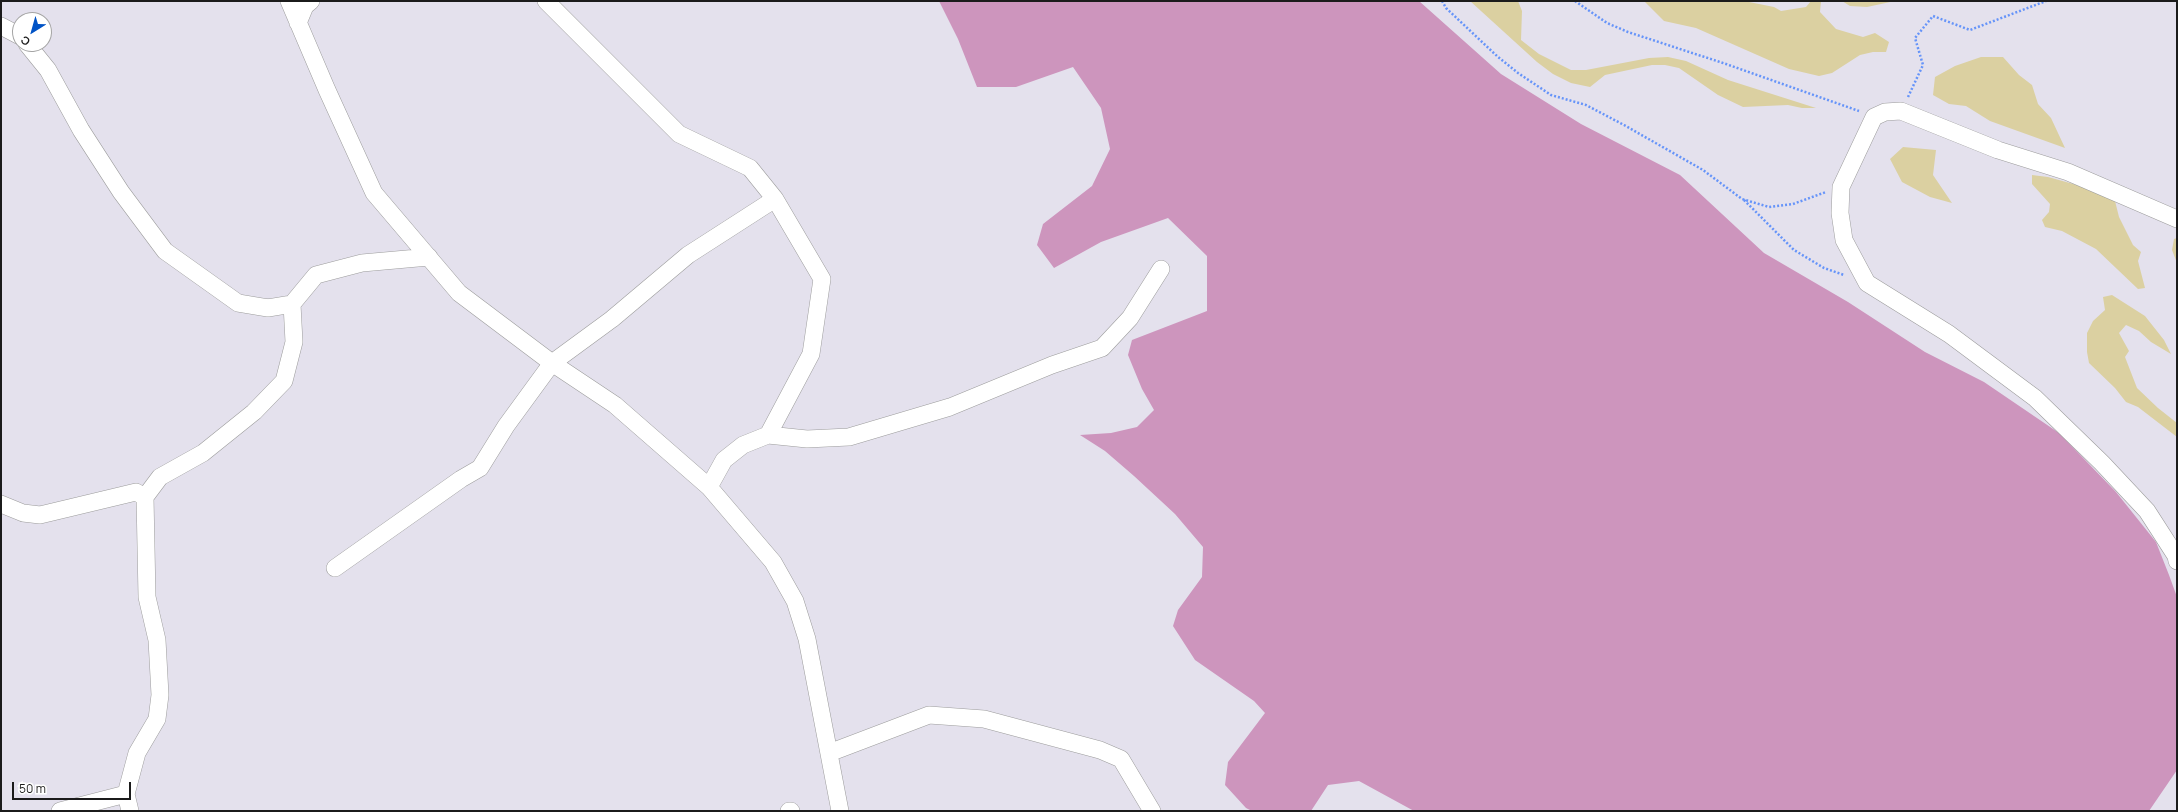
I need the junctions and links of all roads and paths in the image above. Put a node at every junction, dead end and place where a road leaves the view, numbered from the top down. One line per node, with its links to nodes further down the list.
1 (289, 1): 7 (lane)
2 (311, 1): 7 (lane)
3 (546, 1): 15 (lane)
4 (1442, 1): 14 (path)
5 (1575, 1): 12 (path)
6 (2046, 1): 11 (path)
7 (298, 23): 17 (lane)
8 (1, 26): 9 (lane)
9 (12, 32)
10 (33, 52): 20 (lane)
11 (1901, 111): 12 (lane); 16 (lane)
12 (1874, 117): 13 (lane)
13 (1841, 187): 14 (path); 19 (lane)
14 (1742, 198): 19 (path)
15 (775, 199): 21 (lane); 22 (lane)
16 (2177, 219)
17 (429, 257): 20 (lane); 21 (lane)
18 (1161, 269): 22 (lane)
19 (1867, 283): 26 (lane)
20 (292, 304): 24 (lane)
21 (552, 363): 23 (lane); 27 (lane)
22 (768, 435): 23 (lane)
23 (709, 487): 28 (lane)
24 (145, 497): 25 (lane); 29 (lane)
25 (1, 504)
26 (2177, 561)
27 (335, 568)
28 (829, 753): 32 (lane); 33 (lane)
29 (126, 794): 30 (lane); 31 (lane)
30 (60, 811)
31 (130, 811)
32 (840, 811)
33 (1152, 811)

